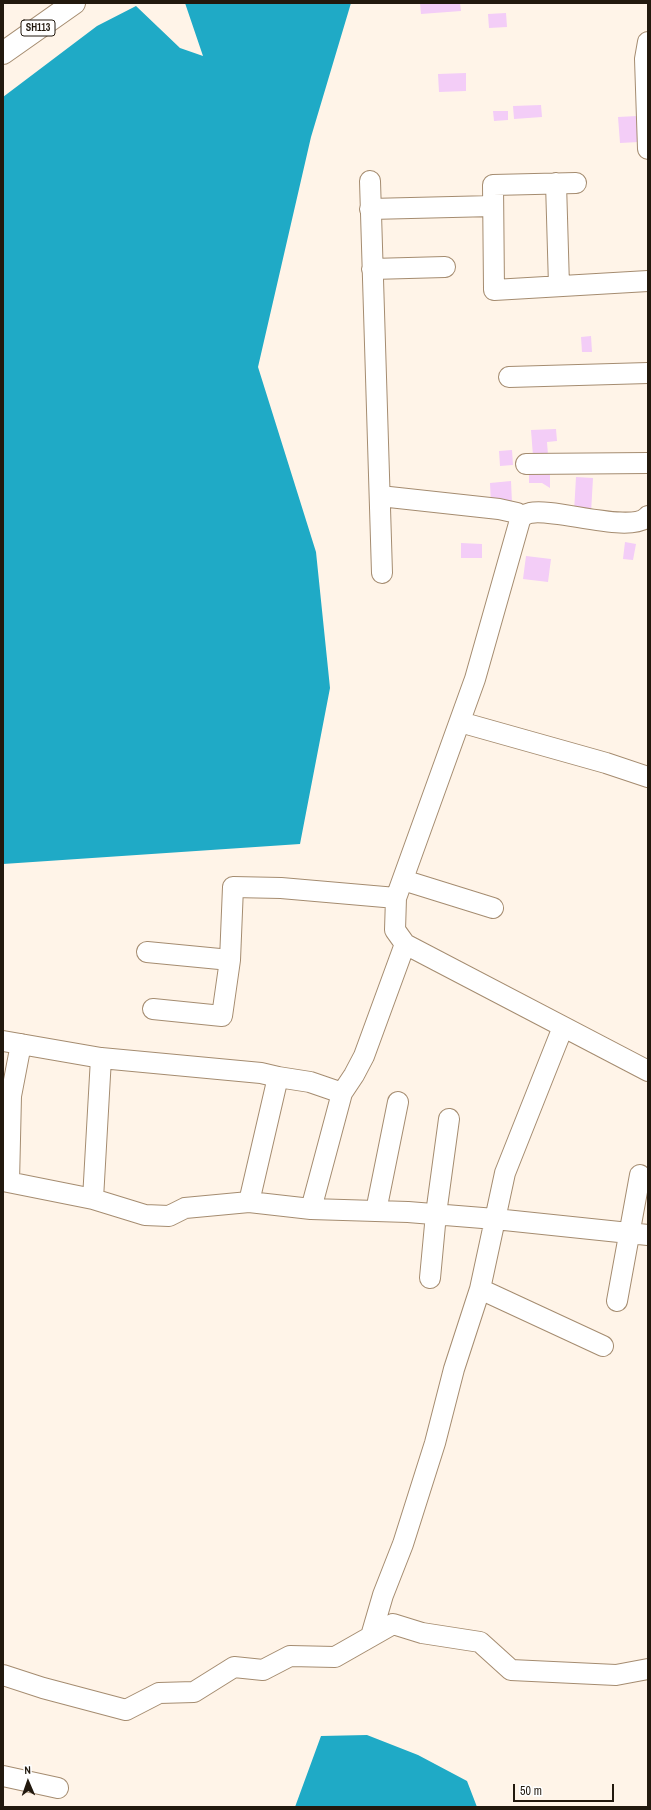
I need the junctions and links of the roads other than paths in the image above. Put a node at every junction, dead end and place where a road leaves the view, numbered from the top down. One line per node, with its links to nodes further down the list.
1 (49, 3): 3 (main road, SH113)
2 (74, 3): 5 (main road, SH113)
3 (3, 36)
4 (648, 42): 6 (street)
5 (3, 53)
6 (648, 128): 7 (street)
7 (648, 149)
8 (370, 182): 12 (street)
9 (576, 182): 10 (street)
10 (556, 183): 11 (street); 16 (street)
11 (493, 206): 12 (street); 16 (street)
12 (370, 209): 14 (street)
13 (445, 267): 14 (street)
14 (372, 269): 21 (street)
15 (648, 281): 16 (street)
16 (559, 286)
17 (648, 374): 18 (street)
18 (509, 377)
19 (648, 463): 20 (street)
20 (526, 464)
21 (380, 496): 22 (street); 24 (street)
22 (522, 516): 23 (street); 25 (street)
23 (648, 516)
24 (382, 573)
25 (460, 722): 26 (street); 27 (street)
26 (648, 777)
27 (399, 889): 28 (street); 29 (street); 31 (street)
28 (493, 908)
29 (405, 944): 33 (street); 38 (street)
30 (148, 952): 31 (street)
31 (230, 960): 32 (street)
32 (153, 1009)
33 (563, 1027): 36 (street); 48 (street)
34 (12, 1042): 35 (street); 42 (street)
35 (101, 1058): 37 (street); 43 (street)
36 (648, 1071)
37 (278, 1077): 38 (street); 44 (street)
38 (342, 1093): 45 (street)
39 (398, 1102): 46 (street)
40 (449, 1119): 47 (street)
41 (640, 1175): 49 (street)
42 (6, 1182): 43 (street)
43 (93, 1199): 44 (street)
44 (249, 1202): 45 (street)
45 (311, 1209): 46 (street)
46 (376, 1211): 47 (street)
47 (436, 1214): 48 (street); 50 (street)
48 (495, 1218): 49 (street); 51 (street)
49 (639, 1234): 52 (street)
50 (430, 1278)
51 (480, 1289): 53 (street); 54 (street)
52 (617, 1301)
53 (603, 1346)
54 (371, 1636): 55 (street); 56 (street)
55 (648, 1668)
56 (3, 1675)
57 (3, 1776): 58 (street)
58 (58, 1788)

